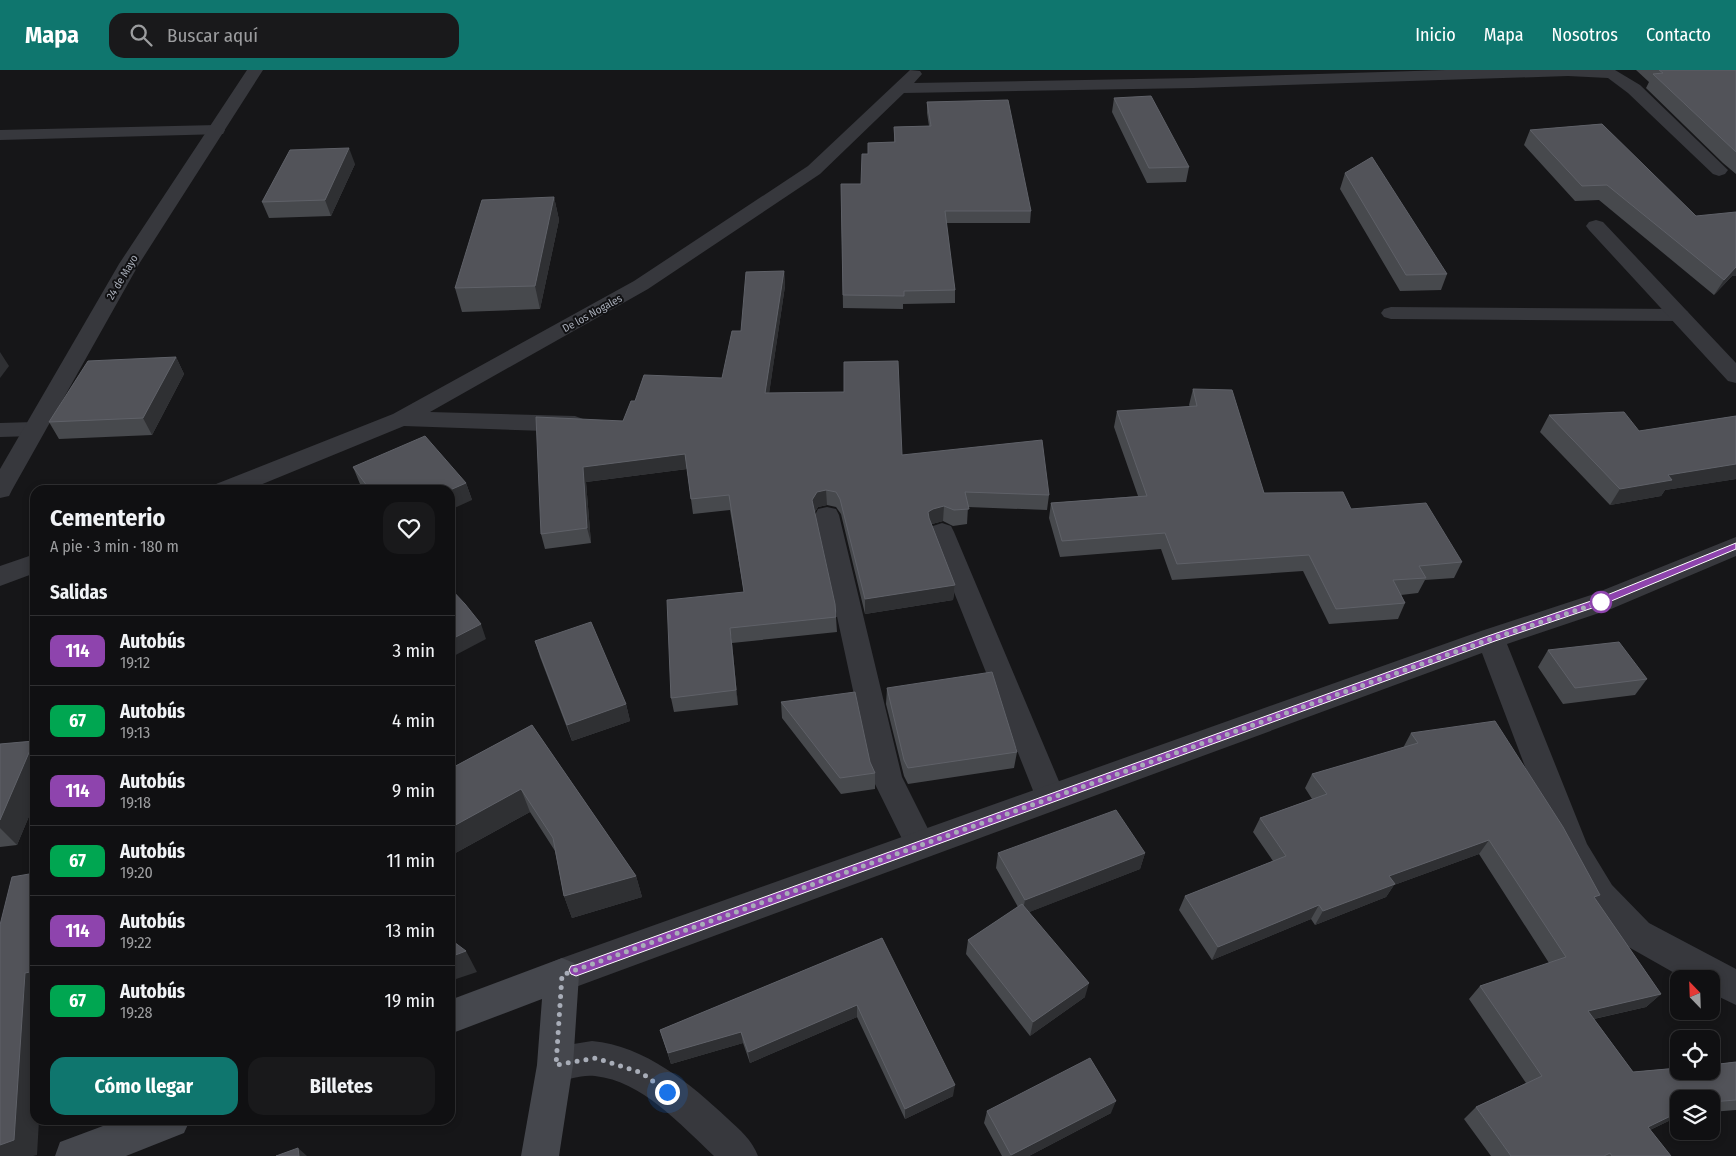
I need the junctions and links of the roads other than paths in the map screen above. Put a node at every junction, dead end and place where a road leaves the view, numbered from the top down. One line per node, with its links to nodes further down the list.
1 (255, 70): 4 (street, 24 de Mayo)
2 (917, 70): 3 (street, De los Nogales)
3 (901, 88): 6 (street); 11 (street, De los Nogales)
4 (217, 130): 5 (lane); 13 (street, 24 de Mayo)
5 (0, 135)
6 (1720, 170)
7 (1596, 226): 9 (street)
8 (1391, 313): 9 (lane)
9 (1680, 315): 10 (street)
10 (1736, 376)
11 (401, 419): 12 (street); 15 (street, De los Nogales)
12 (598, 425)
13 (34, 429): 14 (lane); 16 (street, 24 de Mayo)
14 (0, 430)
15 (237, 485)
16 (0, 490)
17 (827, 516): 24 (lane)
18 (942, 532): 23 (lane)
19 (1736, 546): 22 (street)
20 (30, 565): 21 (street)
21 (0, 576)
22 (1491, 639): 23 (street); 26 (street)
23 (1051, 798): 24 (street)
24 (921, 845): 25 (street)
25 (569, 973): 27 (street); 28 (street)
26 (1736, 988)
27 (455, 1015)
28 (556, 1065): 31 (street); 32 (lane)
29 (158, 1125): 30 (street)
30 (74, 1156)
31 (540, 1156)
32 (740, 1156)

